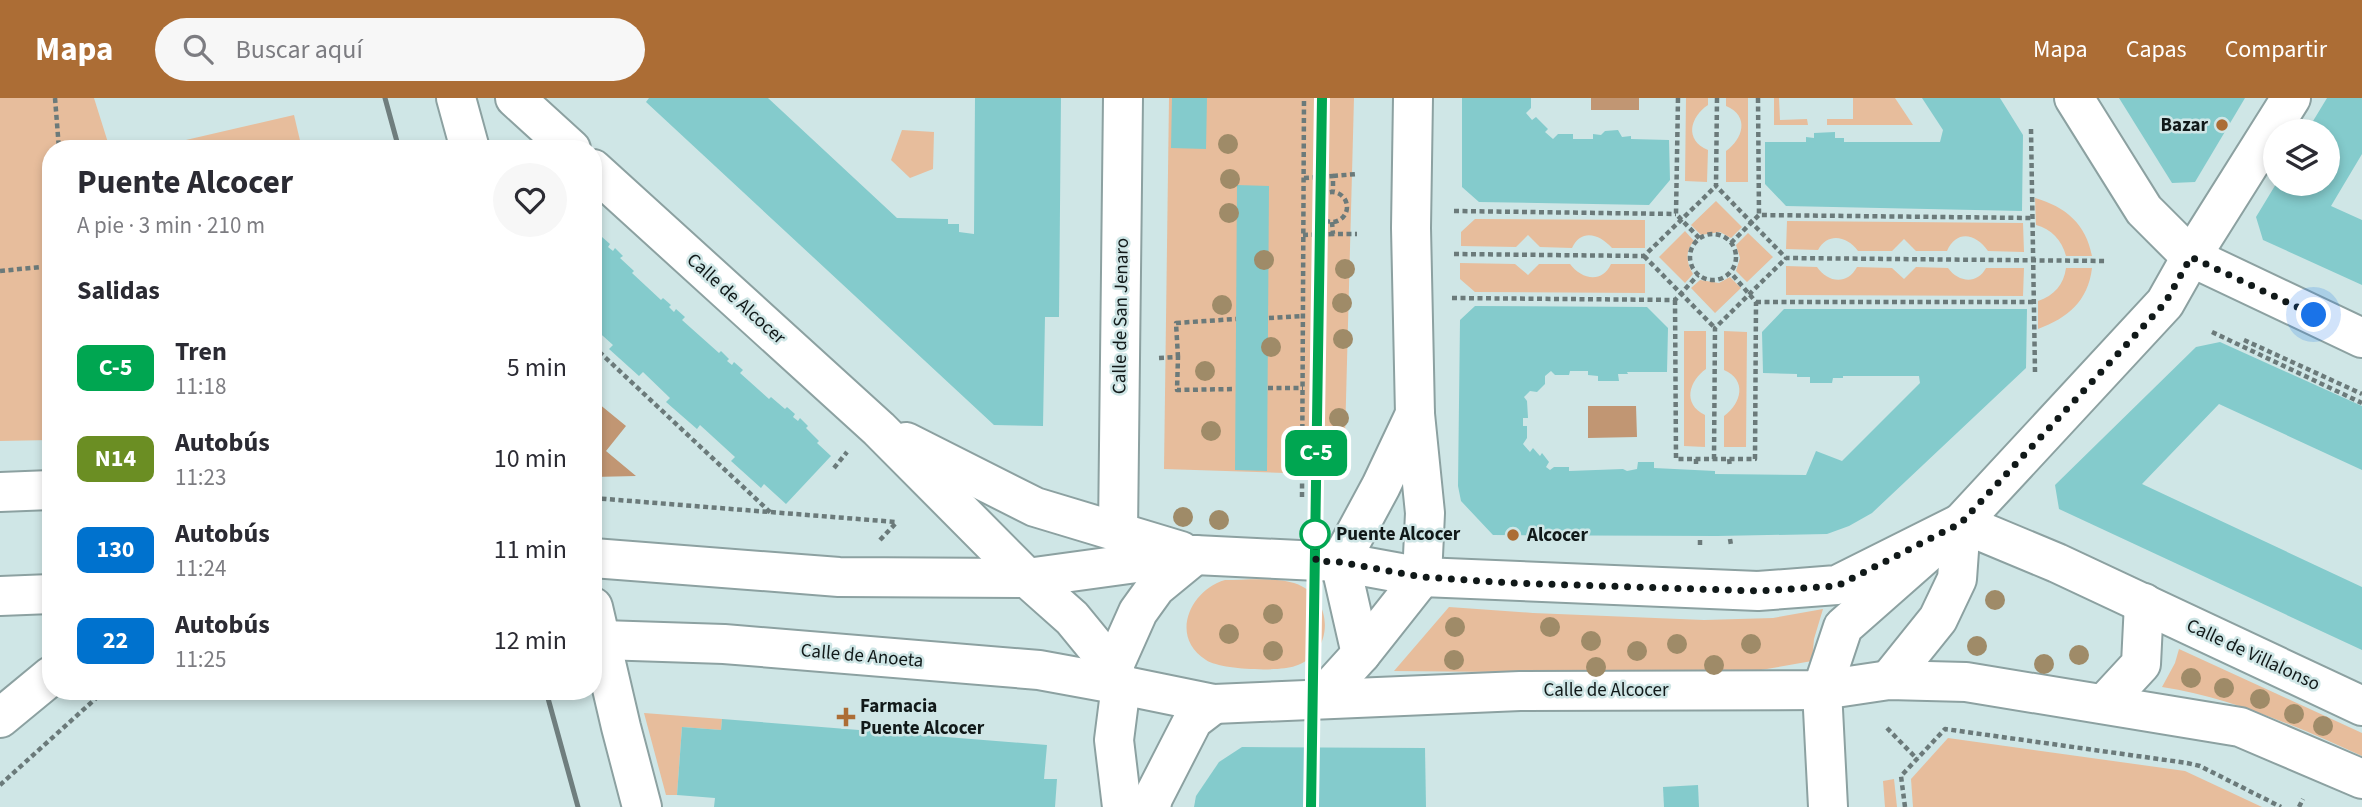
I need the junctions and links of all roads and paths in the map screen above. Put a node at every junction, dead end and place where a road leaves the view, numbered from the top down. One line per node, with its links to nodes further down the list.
1 (55, 98): 13 (path)
2 (456, 98): 14 (street)
3 (515, 98): 15 (street)
4 (1124, 98): 84 (street, Calle de San Jenaro)
5 (1304, 98): 19 (path)
6 (1413, 98): 68 (street)
7 (1678, 98): 25 (path)
8 (1717, 98): 20 (path)
9 (1758, 98): 26 (path)
10 (2074, 98): 38 (street)
11 (2291, 98): 38 (street)
12 (2031, 129): 27 (path)
13 (58, 140)
14 (468, 140)
15 (561, 140)
16 (1357, 174): 17 (path)
17 (1333, 176): 19 (path); 21 (path)
18 (602, 177): 69 (street, Calle de Alcocer)
19 (1304, 178): 22 (path)
20 (1716, 186): 28 (path); 30 (path)
21 (1334, 190): 23 (path); 29 (path)
22 (1303, 205): 23 (path); 33 (path)
23 (1316, 205): 29 (path)
24 (1454, 211): 25 (path)
25 (1676, 214): 28 (path)
26 (1759, 215): 27 (path); 30 (path)
27 (2032, 218): 40 (path)
28 (1682, 219): 34 (path); 37 (path)
29 (1332, 222): 31 (path)
30 (1752, 223): 35 (path); 39 (path)
31 (1333, 234): 32 (path); 33 (path)
32 (1357, 234)
33 (1303, 235): 52 (path)
34 (1700, 239): 35 (path); 45 (path)
35 (1731, 243): 44 (path)
36 (1454, 254): 37 (path)
37 (1644, 256): 47 (path)
38 (2191, 257): 57 (street); 83 (street)
39 (1786, 258): 40 (path); 46 (path)
40 (2033, 261): 41 (path); 51 (path)
41 (2106, 261)
42 (42, 267): 43 (path)
43 (0, 271)
44 (1731, 273): 45 (path); 46 (path)
45 (1698, 275): 47 (path)
46 (1750, 293): 50 (path); 55 (path)
47 (1681, 294): 49 (path); 55 (path)
48 (1452, 298): 49 (path)
49 (1675, 300): 71 (path)
50 (1756, 302): 51 (path); 73 (path)
51 (2034, 302): 62 (path)
52 (1303, 316): 53 (path); 64 (path)
53 (1269, 317)
54 (1236, 319): 60 (path)
55 (1715, 328): 72 (path)
56 (2212, 332): 67 (path)
57 (2362, 338)
58 (2244, 340): 66 (path)
59 (602, 354): 81 (path)
60 (1178, 357): 61 (path); 65 (path)
61 (1151, 358)
62 (2035, 372)
63 (1268, 388): 64 (path)
64 (1303, 388): 79 (path)
65 (1236, 389)
66 (2362, 394)
67 (2362, 403)
68 (1415, 414): 87 (street); 88 (street)
69 (879, 429): 84 (street, Calle de Alcocer); 89 (street, Calle de Alcocer)
70 (847, 452): 76 (path)
71 (1696, 459): 72 (path); 74 (path)
72 (1714, 459): 73 (path)
73 (1730, 459): 75 (path)
74 (1696, 467)
75 (1730, 467)
76 (834, 468)
77 (42, 490): 78 (street)
78 (0, 492)
79 (1303, 497)
80 (602, 499): 81 (path)
81 (771, 513): 82 (path)
82 (896, 523)
83 (1961, 523): 88 (street, Calle de Alcocer); 92 (street, Calle de Villalonso); 97 (street); 99 (street)
84 (1118, 533): 85 (street, Calle de Alcocer)
85 (1195, 555): 87 (street, Calle de Alcocer); 89 (street, Calle de Alcocer); 96 (street)
86 (602, 559): 89 (street)
87 (1340, 562): 88 (street, Calle de Alcocer); 95 (street)
88 (1422, 577): 95 (street)
89 (1027, 578): 96 (street, Calle de Alcocer)
90 (42, 594): 91 (street)
91 (0, 596)
92 (2144, 603): 103 (street); 104 (street, Calle de Villalonso)
93 (602, 625): 96 (street, Calle de Anoeta)
94 (602, 642): 111 (street)
95 (1361, 654): 100 (street)
96 (1117, 677): 102 (street, Calle de Alcocer); 112 (street)
97 (1889, 680): 99 (street, Calle de Alcocer); 103 (street)
98 (42, 683): 105 (street)
99 (1822, 690): 100 (street, Calle de Alcocer); 114 (street)
100 (1322, 697): 102 (street, Calle de Alcocer)
101 (94, 700): 109 (path)
102 (1214, 704): 113 (street)
103 (2104, 704): 108 (street)
104 (2362, 706)
105 (0, 718)
106 (1887, 728): 107 (path)
107 (1917, 759): 115 (path); 116 (path)
108 (2362, 779)
109 (0, 785)
110 (2303, 799): 117 (path)
111 (642, 807)
112 (1122, 807)
113 (1152, 807)
114 (1828, 807)
115 (1905, 807)
116 (2281, 807)
117 (2299, 807)

